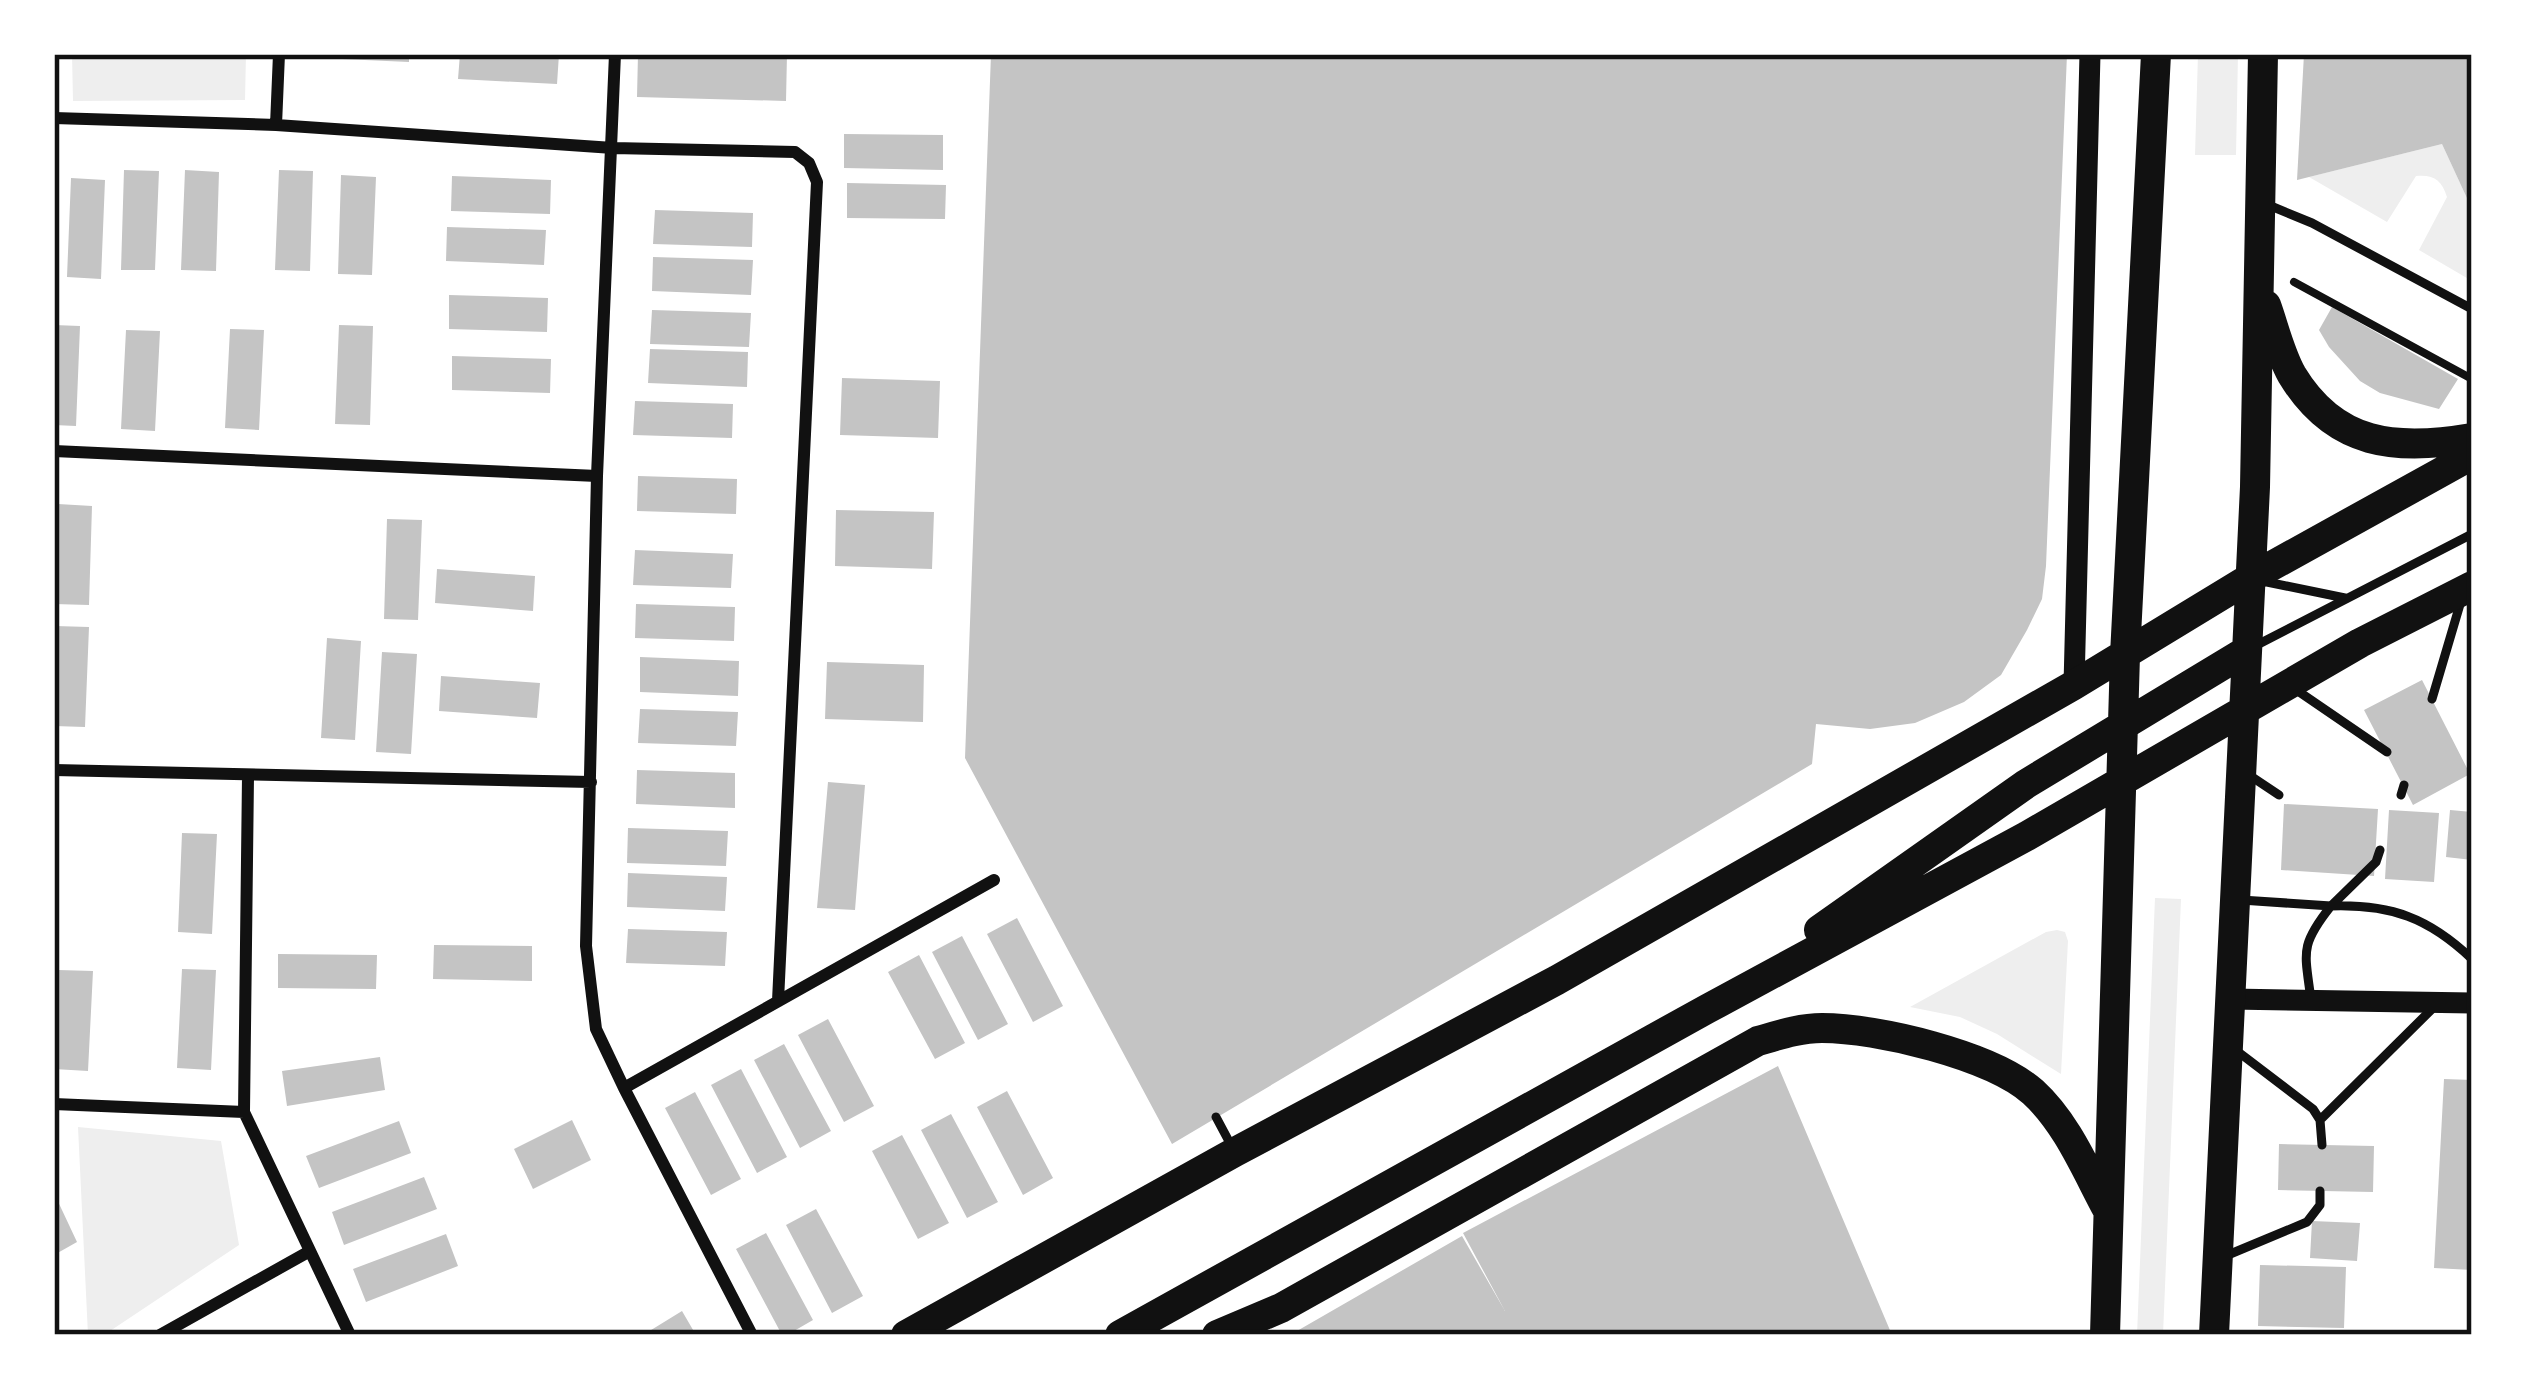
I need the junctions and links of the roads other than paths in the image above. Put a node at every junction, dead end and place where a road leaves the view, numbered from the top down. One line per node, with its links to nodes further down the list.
1 (279, 54): 7 (street)
2 (615, 54): 8 (street)
3 (2090, 54): 23 (street)
4 (2156, 54): 21 (main road)
5 (2264, 54): 9 (main road)
6 (54, 118): 7 (street)
7 (276, 125): 8 (street)
8 (613, 148): 15 (street); 41 (street)
9 (2261, 202): 10 (main road); 11 (lane)
10 (2260, 275): 12 (main road); 17 (main road)
11 (2472, 309)
12 (2472, 438)
13 (54, 452): 15 (street)
14 (2472, 455): 17 (main road)
15 (597, 476): 32 (street)
16 (2472, 534): 19 (lane)
17 (2250, 578): 19 (lane); 20 (main road); 21 (main road)
18 (2468, 589): 22 (main road); 24 (lane)
19 (2344, 598): 20 (lane)
20 (2246, 651): 25 (main road); 26 (main road)
21 (2125, 655): 23 (main road); 26 (main road)
22 (2288, 684): 25 (main road); 27 (lane)
23 (2074, 685): 52 (main road)
24 (2432, 699)
25 (2244, 708): 29 (main road); 31 (main road)
26 (2123, 725): 31 (main road); 44 (main road)
27 (2387, 752)
28 (54, 770): 30 (street)
29 (2241, 770): 33 (lane); 36 (main road)
30 (248, 776): 32 (street); 48 (street)
31 (2121, 781): 44 (main road); 54 (main road)
32 (591, 782): 46 (street)
33 (2279, 795)
34 (2380, 850): 37 (lane)
35 (994, 880): 41 (street)
36 (2236, 899): 37 (lane); 39 (main road)
37 (2331, 906): 38 (lane); 40 (lane)
38 (2472, 959)
39 (2231, 999): 40 (street); 45 (main road)
40 (2311, 1000): 42 (street)
41 (778, 1001): 46 (street)
42 (2439, 1002): 43 (street); 50 (lane)
43 (2472, 1003)
44 (1706, 1009): 61 (main road)
45 (2228, 1045): 50 (lane); 56 (main road)
46 (624, 1088): 59 (street)
47 (54, 1104): 48 (street)
48 (244, 1112): 55 (street)
49 (1216, 1117): 52 (lane)
50 (2320, 1120): 51 (lane)
51 (2322, 1144)
52 (1235, 1152): 60 (main road)
53 (2320, 1191): 56 (lane)
54 (2109, 1213): 62 (main road); 63 (main road)
55 (310, 1251): 57 (street); 58 (street)
56 (2218, 1259): 64 (main road)
57 (160, 1335)
58 (350, 1335)
59 (752, 1335)
60 (906, 1335)
61 (1120, 1335)
62 (1217, 1335)
63 (2105, 1335)
64 (2214, 1335)

